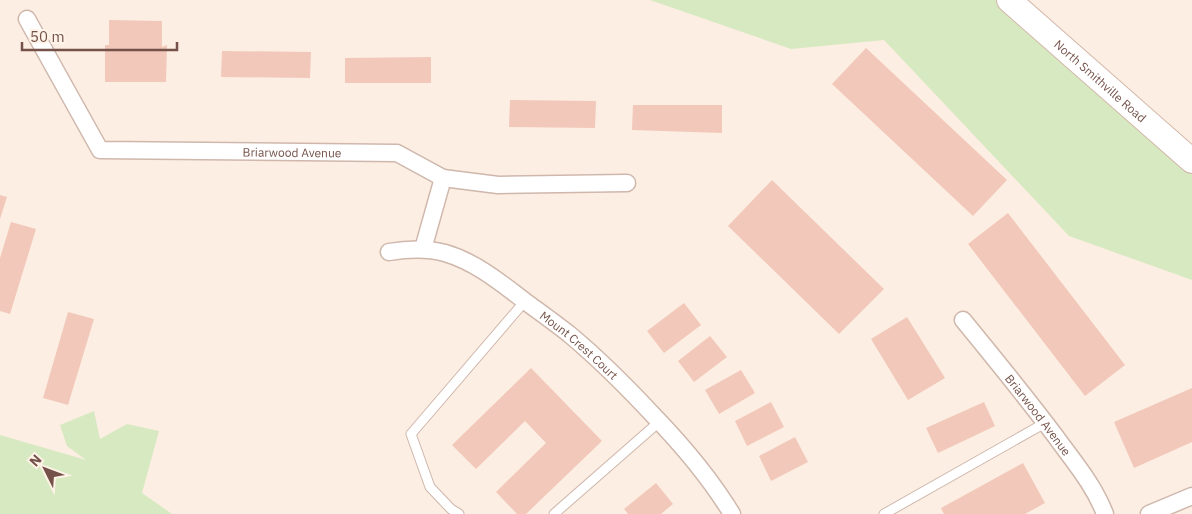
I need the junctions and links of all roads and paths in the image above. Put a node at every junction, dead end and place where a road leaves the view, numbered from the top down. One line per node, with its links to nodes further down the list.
1 (1019, 3): 3 (main road, North Smithville Road)
2 (27, 18): 4 (street, Briarwood Avenue)
3 (1192, 161)
4 (443, 178): 5 (street, Briarwood Avenue); 6 (street)
5 (627, 183)
6 (423, 249): 7 (street, Mount Crest Court); 8 (street, Mount Crest Court)
7 (389, 252)
8 (525, 301): 10 (street, Mount Crest Court); 14 (lane)
9 (964, 320): 11 (street, Briarwood Avenue)
10 (659, 422): 13 (street, Mount Crest Court); 15 (lane)
11 (1046, 423): 16 (lane); 17 (street, Briarwood Avenue)
12 (1192, 496): 18 (street)
13 (730, 511)
14 (459, 514)
15 (554, 514)
16 (884, 514)
17 (1106, 514)
18 (1149, 514)

